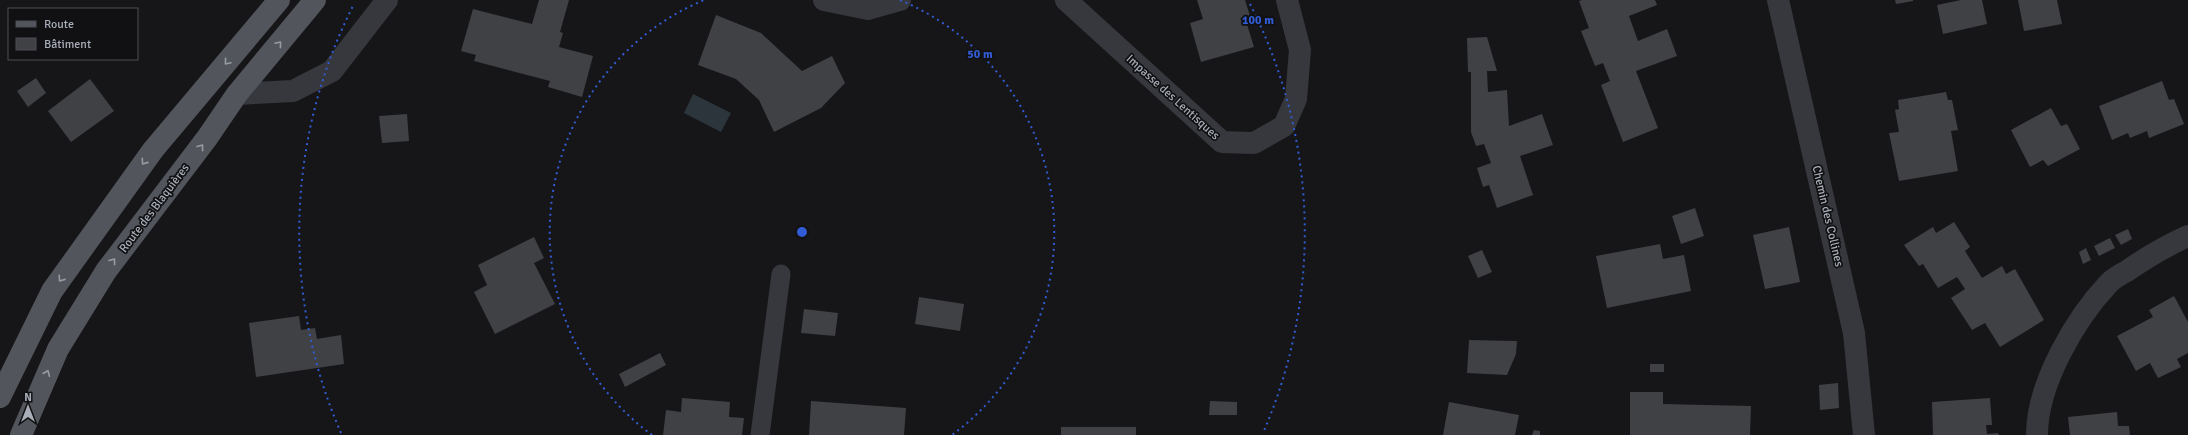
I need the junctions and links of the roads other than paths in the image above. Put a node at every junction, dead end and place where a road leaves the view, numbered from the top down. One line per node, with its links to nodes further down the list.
1 (279, 0): 12 (main road, one-way to 12)
2 (315, 0): 9 (main road, Route des Blaquières, one-way to 2)
3 (387, 0): 9 (street)
4 (824, 0): 5 (street)
5 (900, 0)
6 (1066, 0): 7 (street, Impasse des Lentisques)
7 (1287, 0)
8 (1778, 0): 15 (street, Chemin des Collines)
9 (237, 94): 13 (main road, Route des Blaquières, one-way to 9)
10 (2188, 236): 16 (street)
11 (781, 274): 14 (lane)
12 (0, 397)
13 (22, 435)
14 (760, 435)
15 (1864, 435)
16 (2036, 435)

